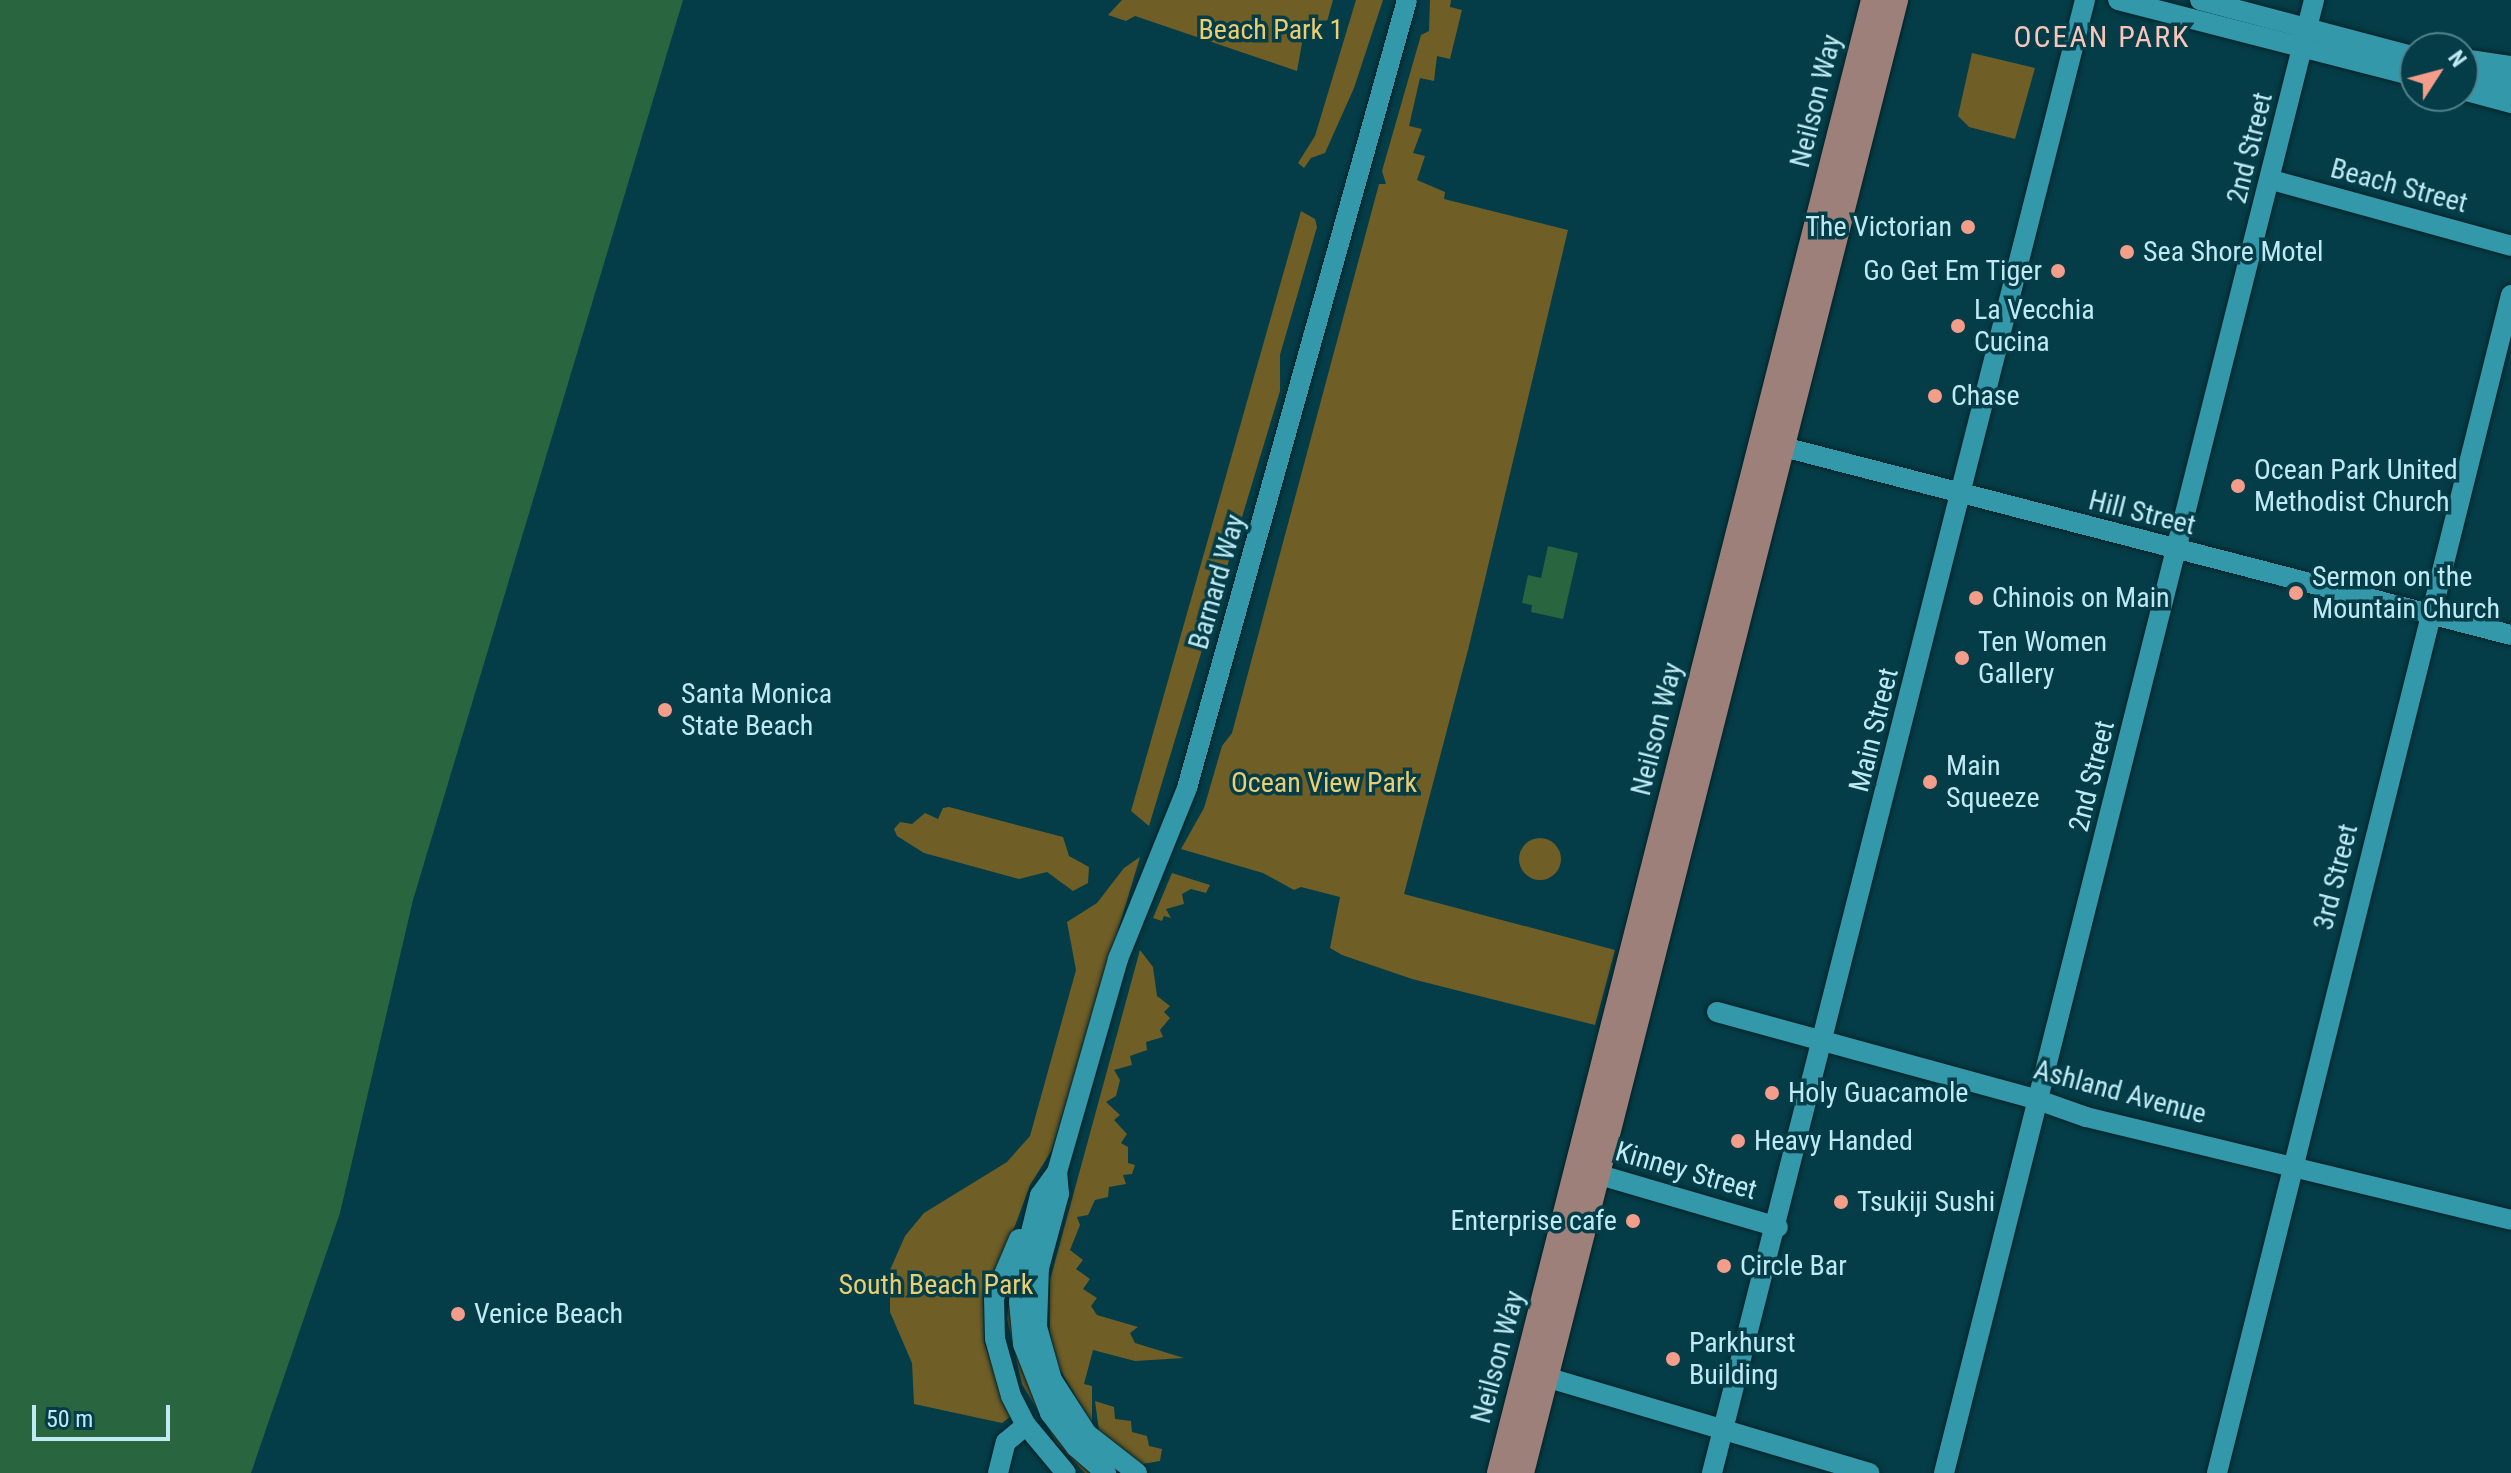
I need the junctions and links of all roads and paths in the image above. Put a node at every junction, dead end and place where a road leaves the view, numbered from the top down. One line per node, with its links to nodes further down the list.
1 (1407, 0): 30 (street, Barnard Way)
2 (1873, 0): 20 (main road, Neilson Way)
3 (1896, 0): 20 (main road, Neilson Way)
4 (2085, 0): 21 (street, Main Street)
5 (2118, 0): 8 (street)
6 (2200, 0): 8 (street)
7 (2314, 0): 8 (street, 2nd Street)
8 (2307, 36): 9 (street); 12 (street); 17 (street, 2nd Street)
9 (2399, 54)
10 (2479, 61): 11 (street)
11 (2511, 66)
12 (2399, 70)
13 (2479, 74): 14 (street)
14 (2511, 83)
15 (2479, 94): 16 (street)
16 (2511, 103)
17 (2272, 180): 18 (street, Beach Street); 22 (street, 2nd Street)
18 (2511, 246)
19 (2511, 295): 23 (street, 3rd Street)
20 (1770, 444): 21 (street, Hill Street); 29 (main road, Neilson Way)
21 (1962, 496): 22 (street, Hill Street); 26 (street, Main Street)
22 (2178, 551): 23 (street, Hill Street); 27 (street, 2nd Street)
23 (2431, 615): 24 (street, Hill Street); 28 (street, 3rd Street)
24 (2511, 635)
25 (1717, 1012): 26 (street, Ashland Avenue)
26 (1824, 1043): 27 (street, Ashland Avenue); 33 (street, Main Street)
27 (2038, 1100): 28 (street, Ashland Avenue); 45 (street, 2nd Street)
28 (2293, 1163): 32 (street, Ashland Avenue); 46 (street, 3rd Street)
29 (1588, 1171): 33 (street, Kinney Street); 34 (main road, Neilson Way)
30 (1057, 1172): 31 (street, Barnard Way); 40 (street, Barnard Way)
31 (1041, 1193): 35 (street, Barnard Way); 39 (street, Barnard Way)
32 (2511, 1220)
33 (1778, 1227): 36 (street, Main Street)
34 (1536, 1374): 36 (street); 41 (main road, Neilson Way); 42 (main road, Neilson Way)
35 (1026, 1425): 37 (street); 38 (street, Barnard Way)
36 (1722, 1431): 43 (street, Main Street); 44 (street)
37 (998, 1473)
38 (1066, 1473)
39 (1106, 1473)
40 (1137, 1473)
41 (1499, 1473)
42 (1522, 1473)
43 (1712, 1473)
44 (1870, 1473)
45 (1944, 1473)
46 (2217, 1473)

